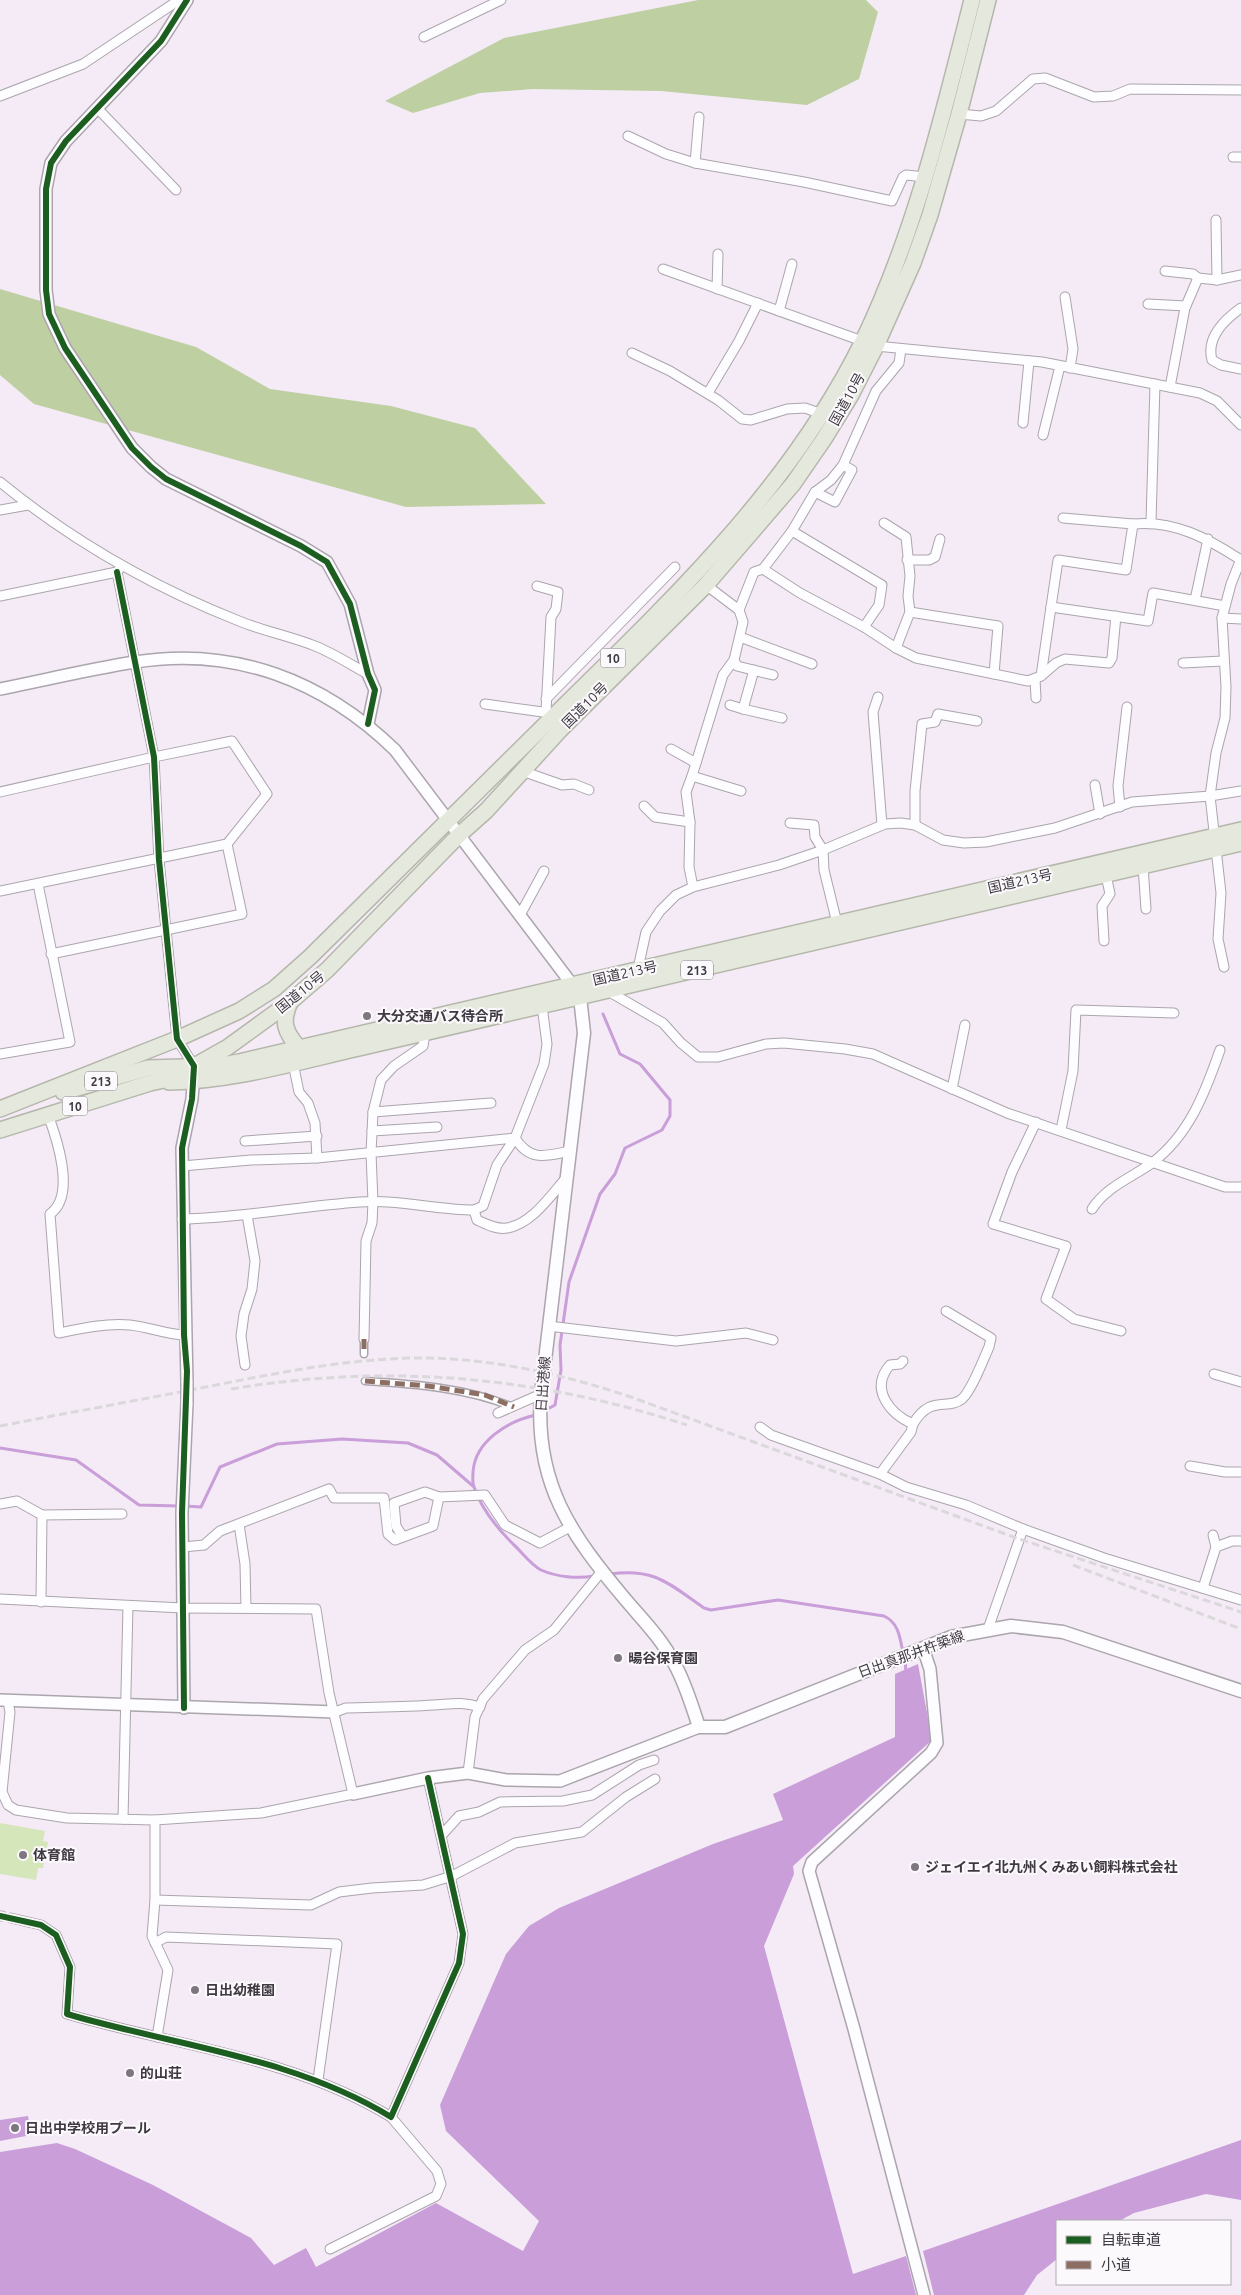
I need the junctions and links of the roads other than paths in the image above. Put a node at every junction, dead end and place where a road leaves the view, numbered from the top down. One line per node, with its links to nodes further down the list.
1 (179, 0): 8 (street)
2 (187, 0): 9 (street)
3 (501, 0): 6 (street)
4 (972, 0): 14 (highway, 国道10号 / 10)
5 (988, 0): 10 (highway, 国道10号 / 10)
6 (424, 37)
7 (1241, 90): 10 (street)
8 (0, 96)
9 (98, 109): 15 (street); 82 (street)
10 (959, 114): 31 (highway, 国道10号 / 10)
11 (699, 117): 13 (street)
12 (628, 136): 13 (street)
13 (695, 163): 14 (street)
14 (925, 177): 31 (highway, 国道10号 / 10)
15 (176, 190)
16 (1216, 220): 23 (street)
17 (718, 254): 24 (street)
18 (792, 264): 30 (street)
19 (663, 269): 24 (street)
20 (1165, 272): 22 (street)
21 (1241, 275): 23 (street)
22 (1198, 278): 23 (street); 28 (street)
23 (1217, 280)
24 (718, 289): 26 (street)
25 (1065, 298): 36 (street)
26 (758, 304): 30 (street); 40 (street)
27 (1148, 304): 28 (street)
28 (1186, 306): 39 (street)
29 (1241, 308): 37 (street)
30 (779, 311): 31 (street)
31 (869, 344): 32 (street); 41 (highway, 国道10号 / 10); 62 (highway, 国道10号 / 10)
32 (902, 349): 34 (street); 45 (street)
33 (632, 353): 40 (street)
34 (1029, 361): 35 (street); 42 (street)
35 (1060, 366): 36 (street); 44 (street)
36 (1070, 368): 38 (street)
37 (1241, 369)
38 (1155, 384): 39 (street); 51 (street)
39 (1170, 387): 43 (street)
40 (708, 393): 41 (street)
41 (822, 414): 94 (highway, 国道10号 / 10)
42 (1022, 423)
43 (1241, 425)
44 (1042, 435)
45 (843, 465): 47 (street); 47 (street)
46 (0, 482): 48 (street)
47 (815, 492): 54 (street)
48 (28, 504): 49 (street); 60 (street)
49 (0, 510)
50 (1063, 518): 53 (street)
51 (1151, 522): 53 (street); 56 (street)
52 (884, 523): 57 (street)
53 (1133, 524): 67 (street)
54 (792, 531): 61 (street); 73 (street)
55 (940, 539): 57 (street)
56 (1208, 539): 58 (street); 65 (street)
57 (907, 560): 69 (street)
58 (1241, 560): 66 (street)
59 (675, 567): 89 (street)
60 (119, 569): 64 (street); 78 (street); 82 (street)
61 (763, 569): 68 (street); 73 (street)
62 (706, 585): 68 (street); 101 (highway, 国道10号 / 10)
63 (537, 586): 89 (street)
64 (0, 596)
65 (1195, 600): 66 (street); 70 (street)
66 (1225, 606): 71 (street)
67 (1051, 607): 70 (street); 85 (street)
68 (739, 610): 74 (street)
69 (910, 612): 75 (street); 83 (street)
70 (1116, 616): 85 (street)
71 (1222, 618): 72 (street); 77 (street)
72 (1241, 619)
73 (864, 627): 75 (street)
74 (740, 637): 76 (street); 80 (street)
75 (896, 648): 83 (street)
76 (734, 660): 81 (street); 100 (street)
77 (1223, 660): 79 (street); 108 (street)
78 (136, 661): 86 (street); 97 (street); 99 (street)
79 (1183, 662)
80 (812, 664)
81 (754, 670): 84 (street); 93 (street)
82 (368, 674): 97 (street)
83 (994, 674): 85 (street)
84 (773, 675)
85 (1038, 678): 88 (street)
86 (0, 689)
87 (878, 697): 115 (street)
88 (1036, 698)
89 (546, 699): 94 (street)
90 (485, 704): 94 (street)
91 (730, 705): 93 (street)
92 (1127, 707): 110 (street)
93 (743, 709): 95 (street)
94 (550, 713): 112 (highway, 国道10号 / 10)
95 (782, 718)
96 (977, 721): 116 (street)
97 (368, 724): 112 (street)
98 (670, 749): 100 (street)
99 (154, 757): 107 (street); 121 (street); 123 (street)
100 (696, 763): 102 (street)
101 (522, 771): 104 (street); 118 (highway, 国道10号 / 10)
102 (692, 776): 105 (street); 113 (street)
103 (1095, 785): 111 (street)
104 (589, 790)
105 (741, 791)
106 (1241, 791): 108 (street)
107 (0, 792)
108 (1210, 796): 110 (street); 119 (street)
109 (644, 806): 113 (street)
110 (1120, 807): 111 (street)
111 (1100, 814): 116 (street)
112 (448, 820): 118 (street); 145 (highway, 国道10号 / 10)
113 (690, 822): 128 (street)
114 (790, 823): 122 (street)
115 (882, 825): 116 (street); 122 (street)
116 (915, 825)
117 (1241, 830): 119 (highway, 国道213号 / 213)
118 (459, 835): 131 (street); 140 (highway, 国道10号 / 10)
119 (1216, 842): 120 (highway, 国道213号 / 213); 124 (highway, 国道213号 / 213); 132 (highway, 国道213号 / 213); 136 (street)
120 (1241, 843)
121 (227, 844): 123 (street); 133 (street)
122 (823, 850): 128 (street); 132 (street)
123 (159, 860): 127 (street); 133 (street)
124 (1143, 866): 126 (highway, 国道213号 / 213); 130 (street)
125 (544, 871): 131 (street)
126 (1106, 875): 134 (street); 137 (highway, 国道213号 / 213)
127 (38, 884): 129 (street); 135 (street)
128 (693, 887): 137 (street)
129 (0, 891)
130 (1146, 909)
131 (520, 915): 138 (street)
132 (837, 923): 137 (highway, 国道213号 / 213)
133 (167, 929): 135 (street); 145 (street)
134 (1104, 941)
135 (51, 954): 148 (street)
136 (1224, 967)
137 (637, 977): 138 (highway, 国道213号 / 213); 139 (highway, 国道213号 / 213)
138 (576, 991): 139 (highway, 国道213号 / 213); 141 (highway, 国道213号 / 213); 146 (highway, 国道213号 / 213); 166 (main road, 日出港線)
139 (608, 991): 153 (street)
140 (290, 1002): 146 (highway); 150 (highway, 国道10号 / 10)
141 (542, 1006): 144 (highway, 国道213号 / 213); 164 (street)
142 (1174, 1013): 161 (street)
143 (964, 1025): 153 (street)
144 (425, 1033): 149 (highway, 国道213号 / 213); 156 (street)
145 (177, 1039): 150 (street); 155 (highway, 国道10号 / 10)
146 (299, 1048): 150 (highway, 国道213号 / 213)
147 (1220, 1050): 169 (street)
148 (0, 1054)
149 (293, 1063): 151 (highway, 国道213号 / 213); 163 (street)
150 (194, 1066): 151 (street); 152 (highway, 国道10号 / 10); 155 (highway, 国道213号 / 213)
151 (193, 1082): 152 (highway, 国道213号 / 213); 170 (street)
152 (150, 1083): 157 (highway, 国道10号 / 10)
153 (952, 1089): 158 (street)
154 (492, 1103): 156 (street)
155 (5, 1107)
156 (373, 1112): 162 (street)
157 (48, 1115): 160 (highway, 国道10号 / 10); 181 (street)
158 (1036, 1122): 161 (street); 180 (street)
159 (437, 1127): 162 (street)
160 (0, 1130)
161 (1061, 1130): 169 (street)
162 (372, 1131): 167 (street)
163 (317, 1136): 165 (street); 168 (street)
164 (515, 1138): 166 (street); 167 (street); 174 (street)
165 (245, 1141)
166 (570, 1151): 171 (main road, 日出港線)
167 (371, 1153): 168 (street); 173 (street)
168 (317, 1158): 170 (street)
169 (1153, 1162): 172 (street); 175 (street)
170 (182, 1166): 177 (street)
171 (567, 1178): 174 (street); 179 (main road, 日出港線)
172 (1241, 1187)
173 (373, 1202): 174 (street); 176 (street); 182 (street)
174 (474, 1210)
175 (1092, 1210)
176 (247, 1215): 177 (street); 186 (street)
177 (182, 1219): 181 (street)
178 (946, 1311): 193 (street)
179 (548, 1326): 183 (street); 190 (main road, 日出港線)
180 (1121, 1331)
181 (184, 1335): 208 (street, bridge)
182 (364, 1339): 184 (street)
183 (773, 1340)
184 (364, 1354)
185 (903, 1361): 193 (street)
186 (245, 1365)
187 (1214, 1374): 189 (street)
188 (365, 1381): 191 (street)
189 (1241, 1382)
190 (541, 1394): 191 (street); 203 (main road, 日出港線)
191 (514, 1407): 192 (street)
192 (498, 1413)
193 (913, 1424): 197 (street)
194 (760, 1427): 197 (street)
195 (1190, 1466): 196 (street)
196 (1241, 1472)
197 (880, 1474): 204 (street)
198 (439, 1497): 202 (street); 203 (street); 205 (street)
199 (0, 1504): 201 (street)
200 (122, 1514): 201 (street)
201 (42, 1515): 214 (street)
202 (239, 1524): 208 (street); 217 (street)
203 (570, 1527): 210 (main road, 日出港線)
204 (1023, 1529): 211 (street); 218 (street)
205 (401, 1534)
206 (1213, 1535): 209 (street)
207 (1241, 1541): 209 (street)
208 (182, 1547): 216 (street)
209 (1216, 1547): 211 (street)
210 (603, 1572): 223 (street); 226 (main road, 日出港線)
211 (1203, 1588): 213 (street)
212 (0, 1599): 214 (street)
213 (1241, 1600)
214 (41, 1602): 215 (street)
215 (128, 1606): 216 (street); 222 (street)
216 (182, 1608): 217 (street); 224 (street)
217 (246, 1608): 225 (street)
218 (988, 1630): 219 (main road, 日出真那井杵築線); 220 (main road, 日出真那井杵築線)
219 (923, 1648): 226 (main road, 日出真那井杵築線); 243 (street)
220 (1241, 1691)
221 (4, 1700): 222 (street); 232 (street)
222 (124, 1706): 224 (street); 232 (street)
223 (480, 1707): 225 (street); 228 (street)
224 (184, 1708): 225 (street)
225 (335, 1712): 231 (street)
226 (700, 1727): 228 (street)
227 (654, 1760): 234 (street)
228 (468, 1773): 229 (street)
229 (428, 1778): 231 (street); 234 (street)
230 (655, 1779): 235 (street)
231 (353, 1794): 233 (street)
232 (122, 1819): 233 (street)
233 (155, 1820): 236 (street)
234 (441, 1836): 235 (street)
235 (452, 1876): 236 (street); 241 (street)
236 (155, 1900): 238 (street)
237 (4, 1916): 239 (street)
238 (154, 1943): 239 (street); 240 (street)
239 (158, 2037): 240 (street)
240 (318, 2080): 241 (street)
241 (390, 2117): 242 (street)
242 (330, 2250)
243 (924, 2295)

